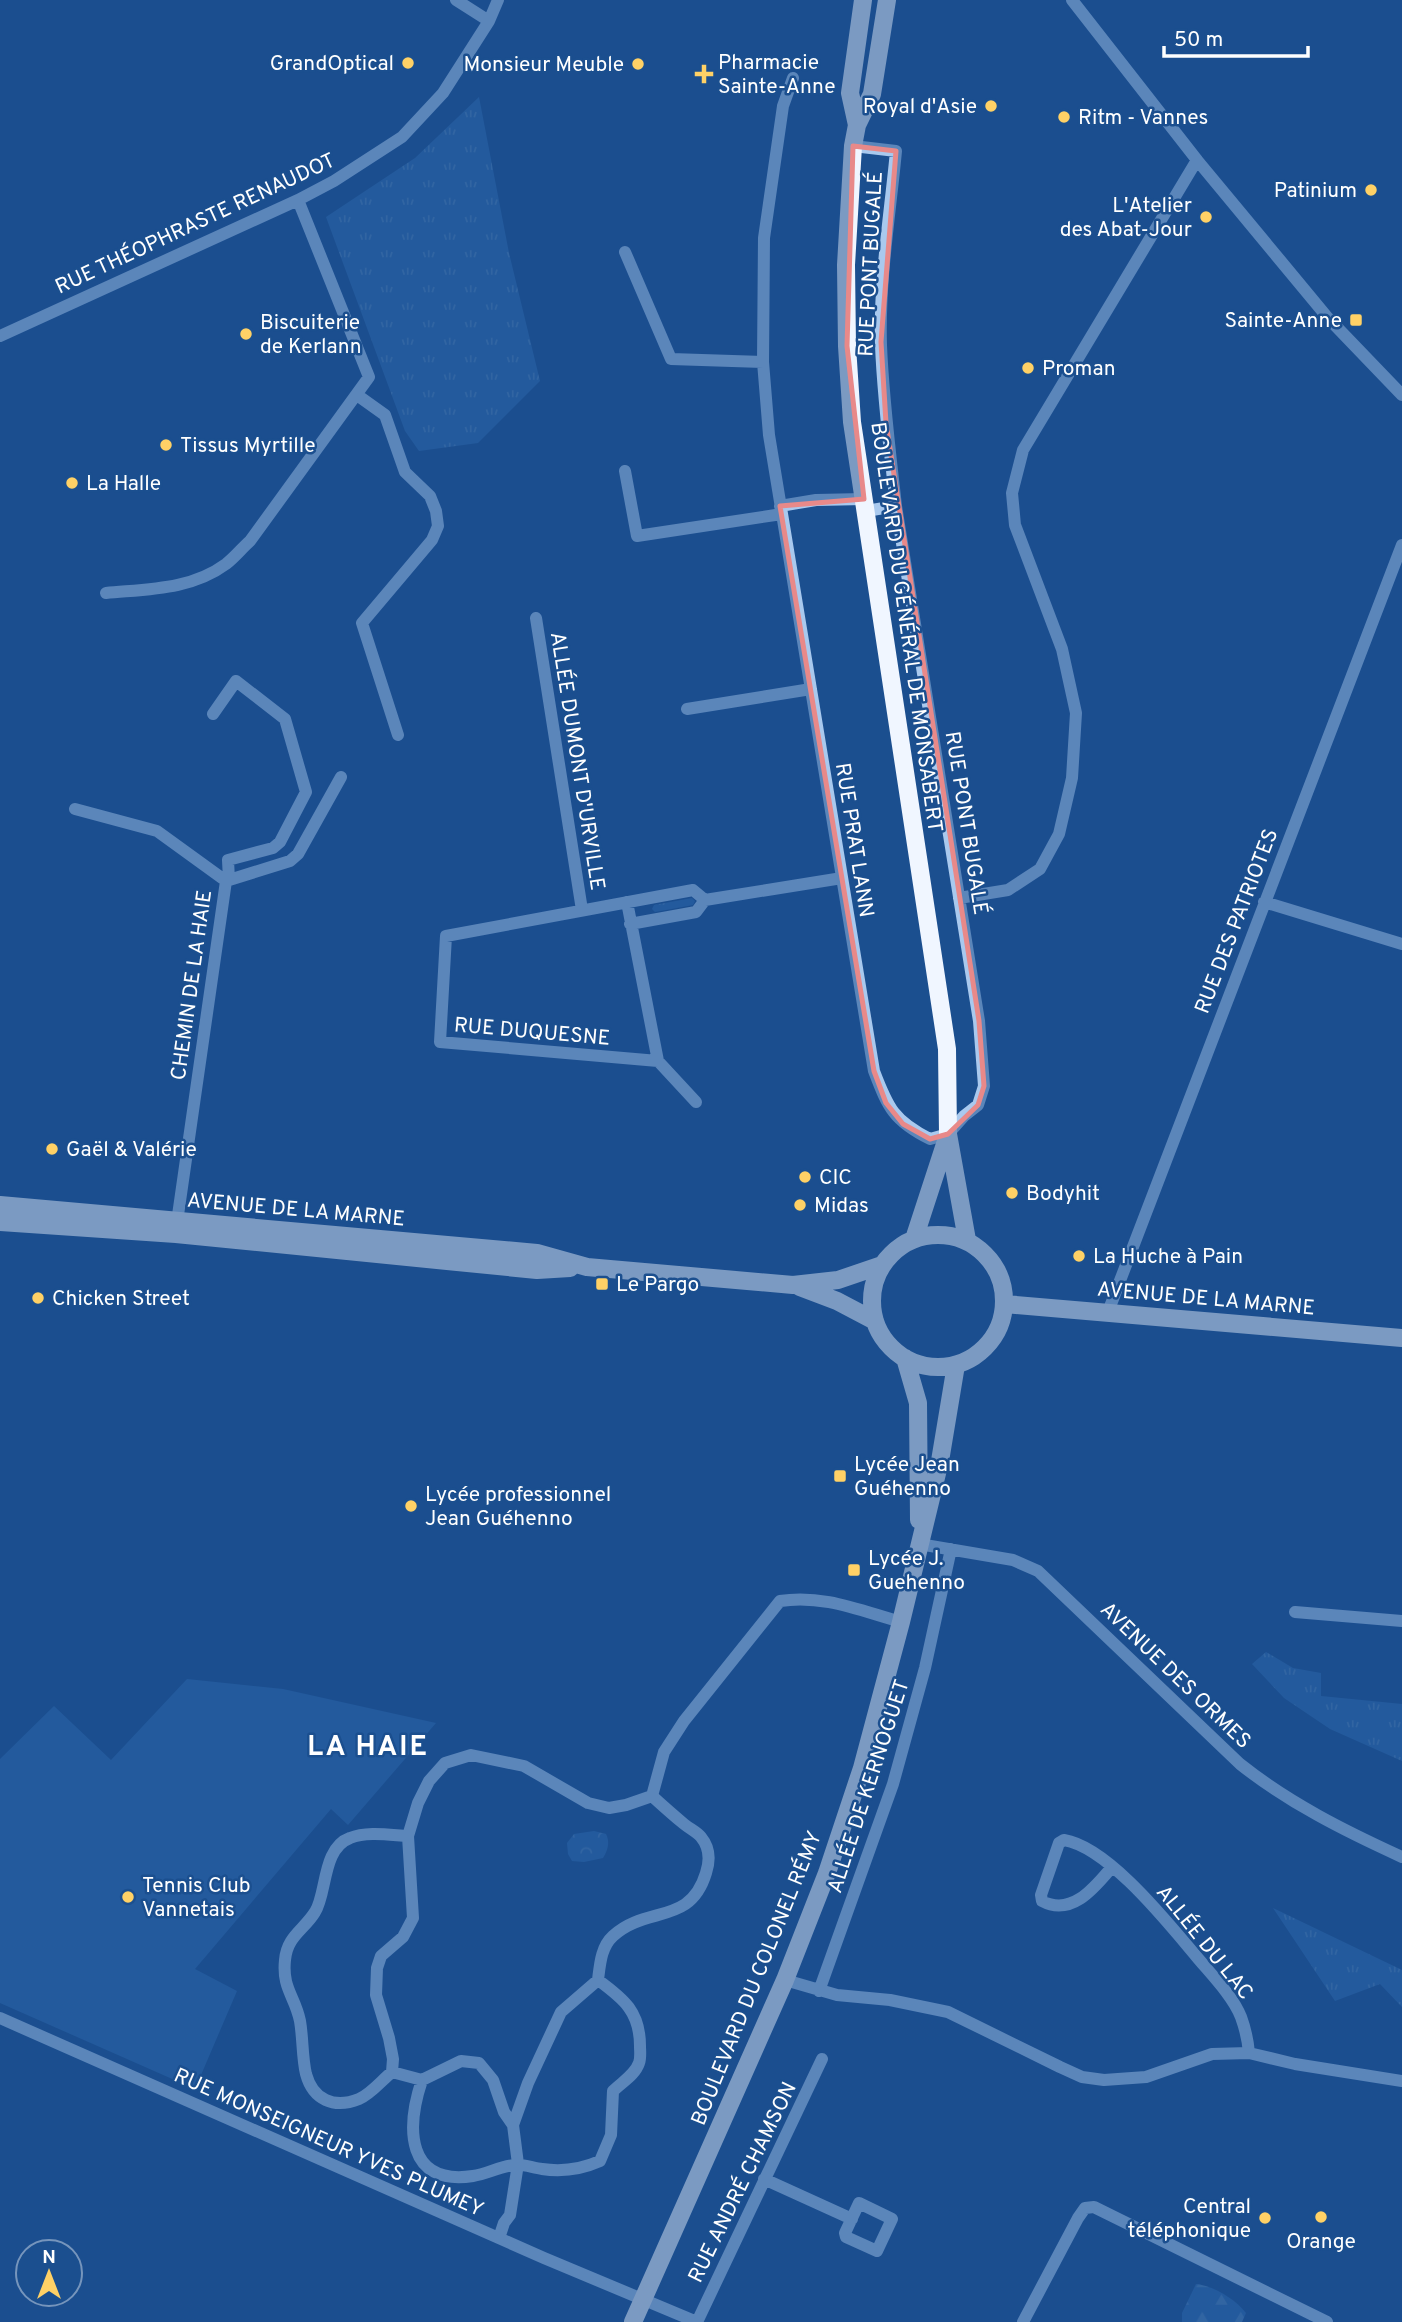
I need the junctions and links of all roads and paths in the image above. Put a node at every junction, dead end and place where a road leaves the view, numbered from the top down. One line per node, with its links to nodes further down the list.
1 (456, 0): 6 (street)
2 (498, 0): 6 (street, RUE THÉOPHRASTE RENAUDOT)
3 (863, 0): 8 (main road, BOULEVARD DU GÉNÉRAL DE MONSABERT)
4 (887, 0): 8 (main road, BOULEVARD DU GÉNÉRAL DE MONSABERT)
5 (1072, 0): 10 (street)
6 (489, 21): 11 (street, RUE THÉOPHRASTE RENAUDOT)
7 (793, 78): 14 (street, RUE PRAT LANN)
8 (857, 125): 9 (main road, BOULEVARD DU GÉNÉRAL DE MONSABERT)
9 (853, 146): 18 (main road, BOULEVARD DU GÉNÉRAL DE MONSABERT); 19 (street, RUE PONT BUGALÉ)
10 (1197, 160): 16 (street); 32 (street)
11 (298, 200): 13 (street, RUE THÉOPHRASTE RENAUDOT); 15 (street)
12 (625, 252): 14 (street)
13 (0, 336)
14 (763, 362): 20 (street, RUE PRAT LANN)
15 (357, 395): 22 (street); 27 (street)
16 (1402, 396)
17 (625, 471): 20 (street)
18 (865, 505): 19 (street); 20 (street); 41 (main road, BOULEVARD DU GÉNÉRAL DE MONSABERT)
19 (896, 506): 32 (street, RUE PONT BUGALÉ)
20 (781, 510): 24 (street, RUE PRAT LANN)
21 (1402, 545): 35 (street, RUE DES PATRIOTES)
22 (106, 593)
23 (536, 618): 36 (street, ALLÉE DUMONT D'URVILLE)
24 (811, 689): 25 (street); 30 (street, RUE PRAT LANN)
25 (687, 709)
26 (214, 714): 31 (street)
27 (398, 735)
28 (341, 778): 31 (street)
29 (75, 809): 31 (street, CHEMIN DE LA HAIE)
30 (842, 878): 33 (street); 41 (street, RUE PRAT LANN)
31 (227, 880): 44 (street, CHEMIN DE LA HAIE)
32 (959, 898): 41 (street, RUE PONT BUGALÉ)
33 (705, 900): 34 (street, RUE DUQUESNE); 37 (street)
34 (627, 902): 36 (street, RUE DUQUESNE); 37 (street)
35 (1264, 902): 38 (street); 50 (street, RUE DES PATRIOTES)
36 (582, 910): 39 (street, RUE DUQUESNE)
37 (630, 924): 39 (street)
38 (1402, 944)
39 (658, 1061): 40 (street)
40 (696, 1102)
41 (948, 1135): 45 (main road, BOULEVARD DU GÉNÉRAL DE MONSABERT); 46 (main road, BOULEVARD DU GÉNÉRAL DE MONSABERT)
42 (0, 1205): 44 (main road, AVENUE DE LA MARNE)
43 (0, 1222): 44 (main road, AVENUE DE LA MARNE)
44 (177, 1228): 48 (main road, AVENUE DE LA MARNE)
45 (914, 1239): 46 (main road); 47 (main road)
46 (967, 1240): 49 (main road)
47 (882, 1265): 48 (main road, AVENUE DE LA MARNE); 51 (main road)
48 (793, 1285): 51 (main road, AVENUE DE LA MARNE)
49 (1005, 1304): 50 (main road, AVENUE DE LA MARNE); 54 (main road)
50 (1108, 1312): 52 (main road, AVENUE DE LA MARNE)
51 (875, 1321): 53 (main road)
52 (1402, 1338)
53 (905, 1358): 54 (main road); 55 (main road, BOULEVARD DU COLONEL RÉMY)
54 (956, 1365): 55 (main road, BOULEVARD DU COLONEL RÉMY)
55 (919, 1544): 56 (street, AVENUE DES ORMES); 59 (main road, BOULEVARD DU COLONEL RÉMY)
56 (951, 1549): 62 (street, AVENUE DES ORMES); 66 (street, ALLÉE DE KERNOGUET)
57 (1295, 1612): 58 (street)
58 (1402, 1621)
59 (901, 1622): 60 (street); 65 (main road, BOULEVARD DU COLONEL RÉMY)
60 (652, 1796): 61 (street); 64 (street)
61 (408, 1836): 70 (street); 70 (street)
62 (1402, 1857)
63 (1112, 1867): 63 (street, ALLÉE DU LAC); 68 (street, ALLÉE DU LAC)
64 (598, 1980): 73 (street); 74 (street)
65 (785, 1980): 66 (street); 78 (main road, BOULEVARD DU COLONEL RÉMY)
66 (819, 1991): 68 (street)
67 (0, 2018): 77 (street, RUE MONSEIGNEUR YVES PLUMEY)
68 (1249, 2053): 72 (street)
69 (822, 2059): 75 (street, RUE ANDRÉ CHAMSON)
70 (392, 2072): 71 (street)
71 (422, 2080): 73 (street); 74 (street)
72 (1402, 2081)
73 (513, 2125): 74 (street)
74 (518, 2164): 77 (street)
75 (764, 2179): 76 (street); 80 (street, RUE ANDRÉ CHAMSON)
76 (852, 2219)
77 (499, 2238): 78 (street, RUE MONSEIGNEUR YVES PLUMEY)
78 (643, 2299): 79 (main road, BOULEVARD DU COLONEL RÉMY); 80 (street)
79 (633, 2322)
80 (697, 2322)
81 (1023, 2322): 82 (street)
82 (1326, 2322)

